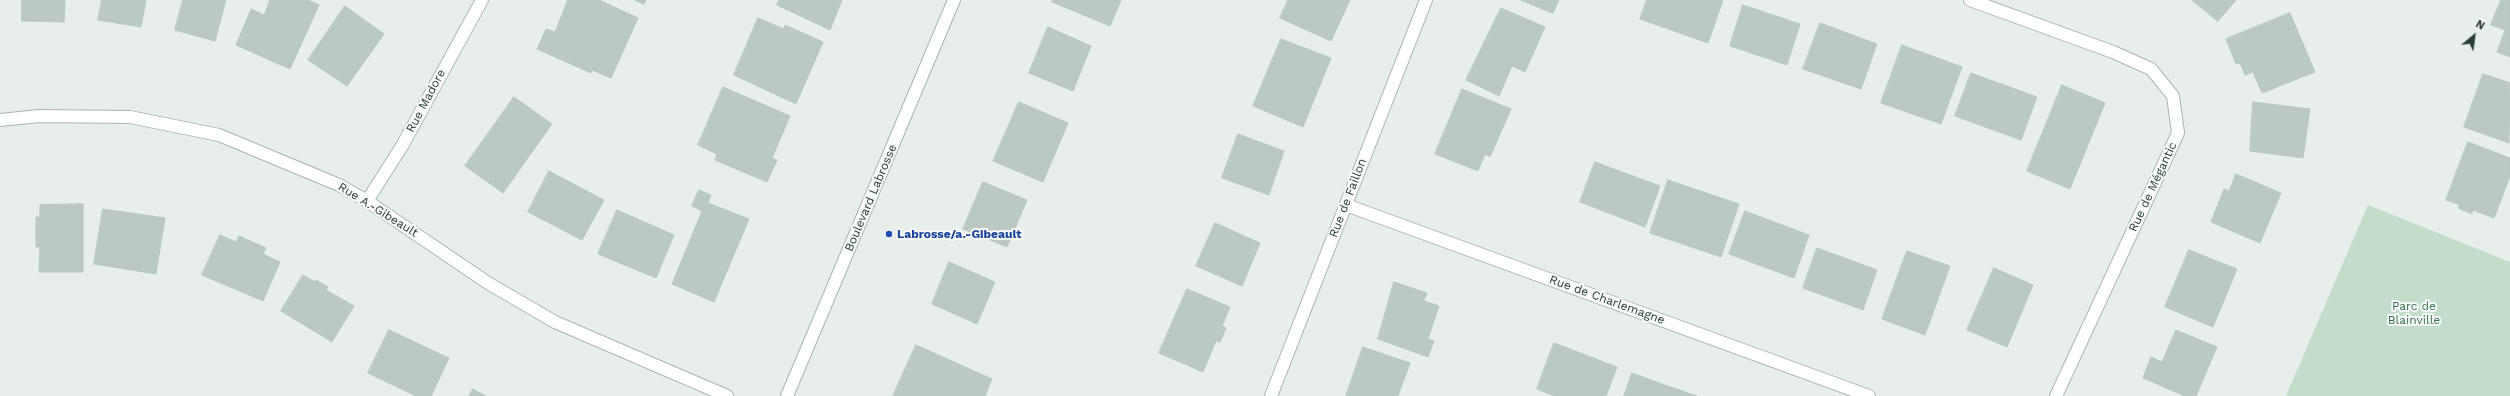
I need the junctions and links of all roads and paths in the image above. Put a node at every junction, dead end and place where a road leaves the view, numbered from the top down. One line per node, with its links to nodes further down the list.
1 (482, 0): 6 (street, Rue Madore)
2 (954, 0): 9 (street, Boulevard Labrosse)
3 (1426, 0): 7 (street, Rue de Faillon)
4 (1970, 0): 12 (street, Rue de Mégantic)
5 (0, 120): 6 (street, Rue A.-Gibeault)
6 (367, 201): 8 (street, Rue A.-Gibeault)
7 (1346, 205): 10 (street, Rue de Faillon); 11 (street, Rue de Charlemagne)
8 (727, 396)
9 (787, 396)
10 (1272, 396)
11 (1869, 396)
12 (2056, 396)

